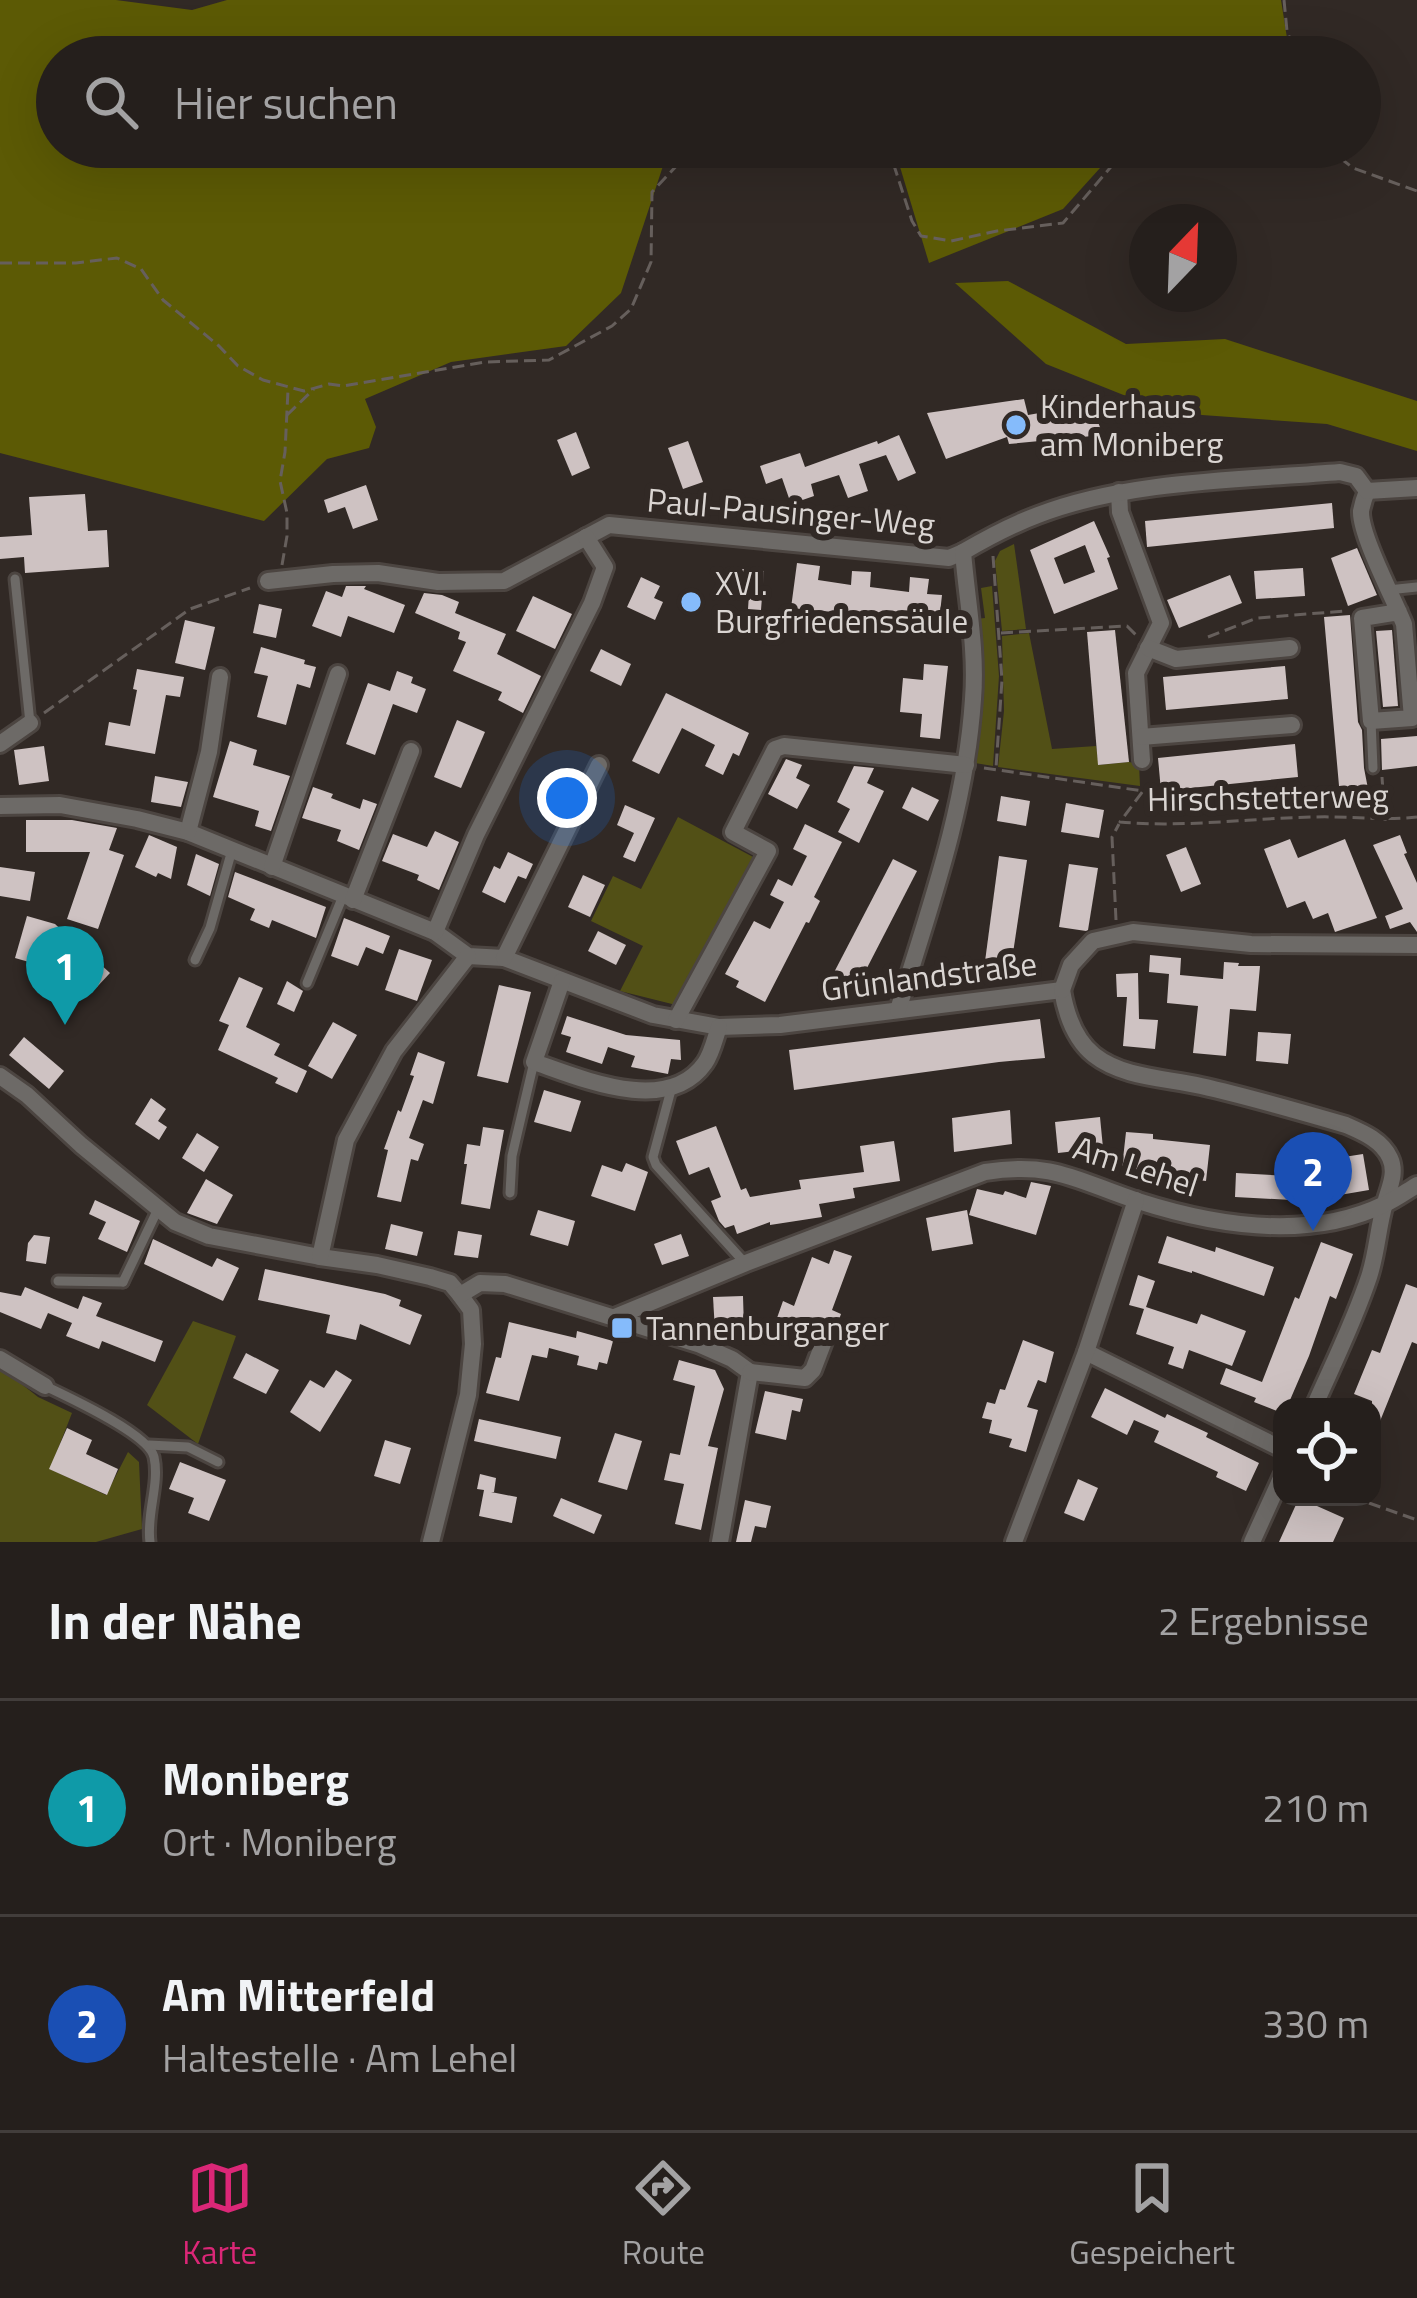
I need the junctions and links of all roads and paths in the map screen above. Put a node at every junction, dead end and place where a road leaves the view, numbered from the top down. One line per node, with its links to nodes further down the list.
1 (1283, 0): 2 (path)
2 (1289, 36)
3 (674, 168): 10 (path)
4 (895, 168): 5 (path)
5 (1108, 168)
6 (1353, 168): 7 (path)
7 (1417, 191)
8 (0, 263): 9 (path)
9 (288, 388): 10 (path); 11 (path)
10 (316, 388): 11 (path)
11 (287, 415): 19 (path)
12 (1417, 488): 13 (street)
13 (1367, 491): 14 (street); 21 (street)
14 (1119, 492): 17 (street); 26 (street)
15 (586, 537): 17 (street, Paul-Pausinger-Weg); 19 (street, Paul-Pausinger-Weg); 52 (street)
16 (993, 551): 24 (path)
17 (963, 552): 40 (street)
18 (15, 579): 33 (lane)
19 (275, 581): 33 (path)
20 (1417, 587): 21 (lane)
21 (1388, 590): 23 (street)
22 (1362, 618): 23 (street); 25 (path); 32 (street)
23 (1406, 620): 28 (street)
24 (1000, 633): 26 (path); 42 (path)
25 (1196, 642)
26 (1148, 648): 27 (street); 35 (street)
27 (1289, 648)
28 (1412, 660): 31 (street)
29 (338, 674): 50 (street)
30 (220, 677): 48 (street)
31 (1413, 698): 32 (street)
32 (1371, 721): 41 (lane)
33 (30, 723): 36 (street)
34 (1292, 725): 35 (street)
35 (1141, 737): 38 (street)
36 (0, 744)
37 (411, 751): 51 (street)
38 (1142, 760)
39 (598, 765): 56 (street)
40 (966, 765): 42 (path, Hirschstetterweg); 61 (street); 62 (street)
41 (1373, 768)
42 (995, 770): 47 (path, Hirschstetterweg)
43 (1382, 792): 46 (path)
44 (0, 806): 48 (street)
45 (1417, 817): 46 (path, Hirschstetterweg)
46 (1384, 820): 47 (path, Hirschstetterweg)
47 (1120, 822): 53 (path)
48 (188, 832): 49 (street)
49 (232, 850): 50 (street); 57 (lane)
50 (272, 867): 51 (street)
51 (348, 898): 52 (street); 59 (lane)
52 (435, 932): 55 (street)
53 (1117, 935): 54 (street); 60 (street, Grünlandstraße)
54 (1417, 945)
55 (468, 956): 56 (street, Grünlandstraße); 72 (street)
56 (504, 958): 58 (street, Grünlandstraße)
57 (195, 960)
58 (562, 981): 62 (street, Grünlandstraße); 64 (street)
59 (307, 982)
60 (1061, 990): 61 (street, Grünlandstraße); 70 (street)
61 (898, 1010): 63 (street, Grünlandstraße)
62 (676, 1020): 63 (street, Grünlandstraße)
63 (719, 1027): 66 (street)
64 (534, 1062): 66 (street); 68 (lane)
65 (0, 1076): 71 (street)
66 (671, 1090): 73 (lane)
67 (1417, 1185): 70 (street, Am Lehel)
68 (509, 1193)
69 (1136, 1200): 70 (street, Am Lehel); 73 (street, Am Lehel); 78 (street)
70 (1385, 1204): 82 (street)
71 (158, 1209): 72 (street); 74 (lane)
72 (320, 1257): 75 (street)
73 (746, 1263): 76 (street, Am Lehel)
74 (58, 1281)
75 (460, 1295): 76 (street); 90 (street)
76 (615, 1317): 80 (street)
77 (826, 1336): 80 (street)
78 (1086, 1352): 84 (street); 92 (street)
79 (0, 1359): 81 (street)
80 (750, 1372): 91 (street)
81 (45, 1386): 83 (lane)
82 (1318, 1398)
83 (149, 1444): 85 (lane); 89 (lane)
84 (1273, 1445)
85 (218, 1462)
86 (1273, 1496): 93 (street)
87 (1377, 1506): 88 (path)
88 (1417, 1520)
89 (150, 1542)
90 (431, 1542)
91 (720, 1542)
92 (1014, 1542)
93 (1252, 1542)

